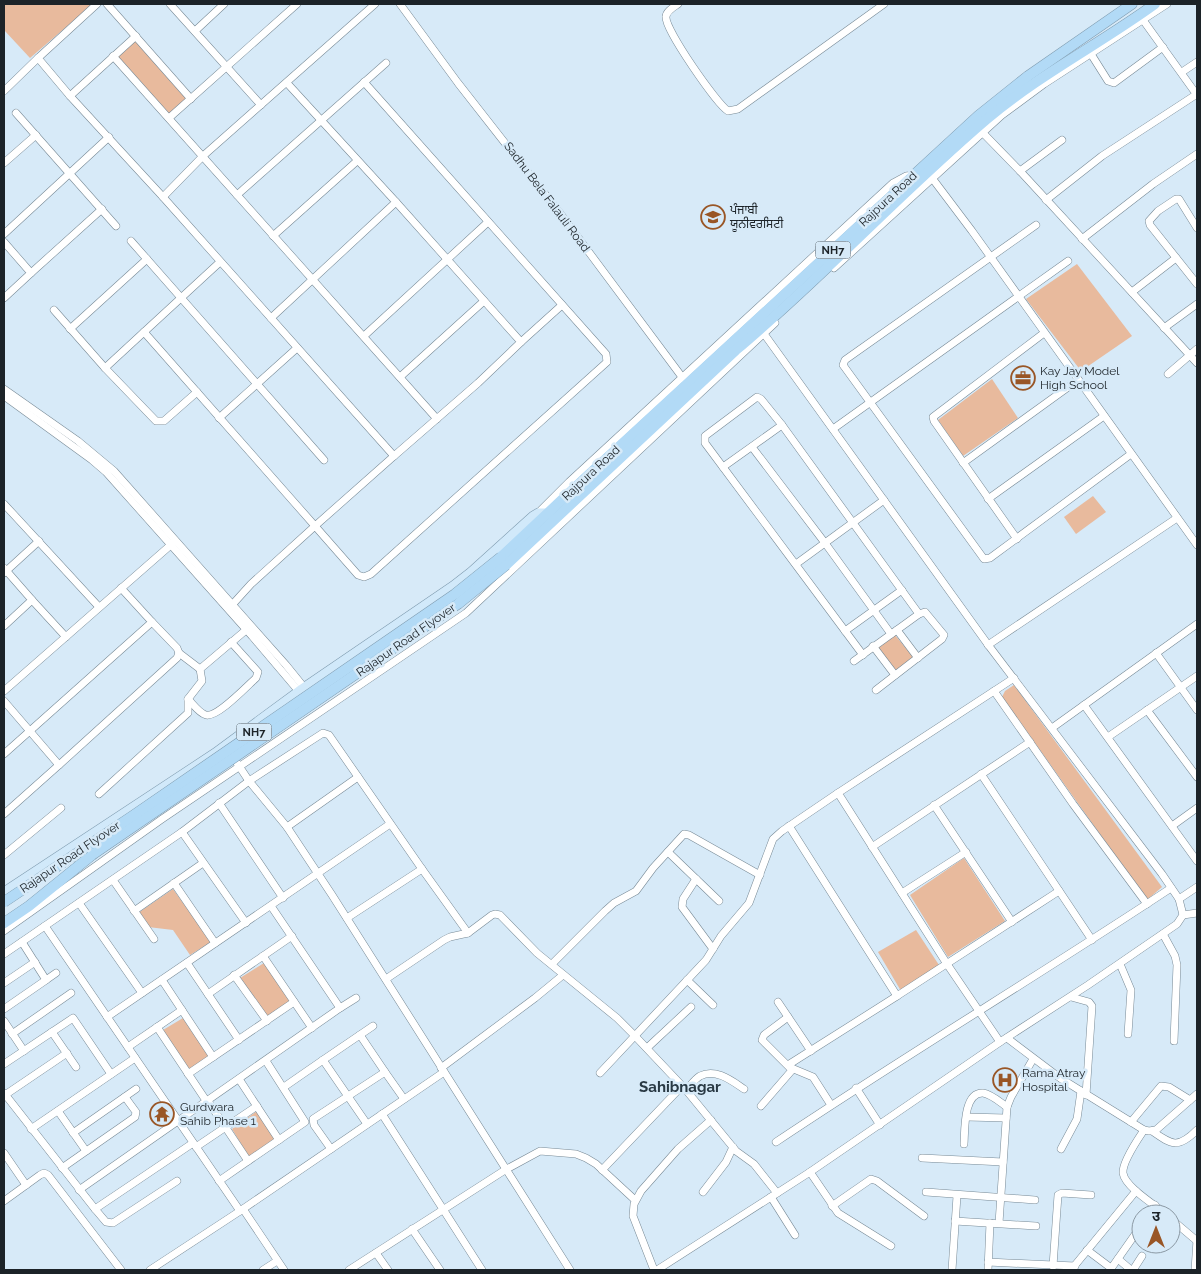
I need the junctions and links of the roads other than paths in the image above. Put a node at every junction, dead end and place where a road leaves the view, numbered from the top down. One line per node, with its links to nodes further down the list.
1 (98, 4): 20 (street)
2 (107, 4): 16 (street)
3 (170, 4): 15 (street)
4 (224, 4): 15 (street)
5 (297, 4): 23 (street)
6 (375, 4): 27 (street)
7 (400, 4): 97 (street, Sadhu Bela Falauli Road)
8 (678, 4): 9 (street)
9 (884, 4)
10 (1126, 4): 29 (street)
11 (1132, 4): 29 (highway, Rajpura Road / NH7)
12 (1155, 4): 26 (highway, Rajpura Road / NH7)
13 (1167, 4): 14 (street)
14 (1143, 20): 17 (street); 18 (street)
15 (195, 31): 23 (street)
16 (136, 36): 19 (street); 32 (street)
17 (1163, 47): 18 (street); 24 (street)
18 (1091, 54): 26 (street)
19 (113, 56): 31 (street); 35 (street)
20 (38, 58): 28 (street); 31 (street)
21 (1197, 62): 24 (street)
22 (386, 63): 25 (street)
23 (227, 67): 32 (street); 33 (street)
24 (1182, 72): 30 (street)
25 (364, 82): 36 (street); 54 (street)
26 (1041, 82): 37 (street); 81 (highway, Rajpura Road / NH7)
27 (287, 83): 33 (street); 36 (street)
28 (4, 91)
29 (1004, 94): 47 (highway, Rajpura Road / NH7)
30 (1197, 94): 51 (street)
31 (70, 96): 39 (street)
32 (191, 99): 35 (street)
33 (261, 105): 42 (street)
34 (16, 113): 38 (street)
35 (168, 118): 42 (street)
36 (321, 120): 43 (street); 49 (street)
37 (982, 132): 45 (street); 48 (street)
38 (36, 135): 44 (street); 46 (street)
39 (109, 136): 46 (street); 50 (street)
40 (1062, 140): 45 (street)
41 (1197, 154): 60 (street)
42 (203, 156): 49 (street); 50 (street)
43 (357, 161): 52 (street); 59 (street)
44 (4, 163)
45 (1020, 171): 51 (street)
46 (69, 173): 53 (street); 58 (street)
47 (914, 175): 81 (highway, Rajpura Road / NH7); 97 (street)
48 (932, 178): 63 (street); 81 (street)
49 (237, 195): 59 (street)
50 (163, 197): 68 (street)
51 (1046, 200): 60 (street)
52 (396, 202): 66 (street); 70 (street)
53 (102, 209): 56 (street); 69 (street)
54 (488, 222): 66 (street); 78 (street)
55 (1036, 225): 63 (street)
56 (116, 226)
57 (1197, 228): 64 (street)
58 (4, 234)
59 (273, 236): 70 (street)
60 (1082, 240): 72 (street)
61 (131, 241): 65 (street)
62 (4, 242): 69 (street)
63 (991, 258): 73 (street); 101 (street)
64 (1176, 258): 71 (street); 72 (street)
65 (147, 259): 75 (street); 83 (street)
66 (448, 260): 76 (street); 86 (street)
67 (1068, 261): 73 (street)
68 (220, 262): 75 (street); 80 (street)
69 (31, 272): 74 (street)
70 (312, 279): 80 (street); 86 (street)
71 (1197, 284)
72 (1132, 292): 82 (street)
73 (1019, 297): 85 (street); 101 (street)
74 (4, 298)
75 (180, 298): 84 (street); 96 (street)
76 (484, 301): 87 (street); 94 (street)
77 (1197, 304): 82 (street)
78 (562, 305): 87 (street); 119 (street)
79 (54, 310): 83 (street)
80 (271, 318): 88 (street)
81 (760, 328): 97 (highway, Rajpura Road / NH7); 106 (street); 164 (street)
82 (1164, 328): 90 (street)
83 (70, 329): 92 (street)
84 (144, 332): 92 (street); 99 (street)
85 (1044, 333): 95 (street); 111 (street)
86 (364, 336): 94 (street)
87 (521, 342): 104 (street)
88 (297, 348): 96 (street); 109 (street)
89 (1197, 350): 90 (street)
90 (1190, 355): 91 (street); 93 (street)
91 (1197, 363)
92 (105, 368): 99 (street)
93 (1168, 374)
94 (400, 377): 104 (street)
95 (1078, 380): 102 (street); 111 (street)
96 (256, 384): 103 (street); 110 (street)
97 (688, 384): 116 (highway, Rajpura Road / NH7); 125 (highway, Rajapur Road Flyover / NH7)
98 (4, 389): 122 (street)
99 (197, 392): 103 (street)
100 (4, 396): 122 (street)
101 (871, 402): 106 (street); 120 (street)
102 (1104, 416): 108 (street); 113 (street)
103 (219, 418): 119 (street)
104 (437, 419): 109 (street)
105 (782, 425): 107 (street); 112 (street); 118 (street)
106 (833, 429): 114 (street)
107 (752, 447): 112 (street); 123 (street)
108 (1131, 454): 117 (street); 120 (street)
109 (394, 456): 119 (street)
110 (324, 460)
111 (963, 463): 113 (street)
112 (723, 467): 126 (street)
113 (988, 499): 120 (street)
114 (884, 500): 118 (street); 143 (street)
115 (4, 505): 121 (street)
116 (543, 513): 125 (highway, Rajapur Road Flyover / NH7); 157 (main road)
117 (1178, 518): 124 (street); 143 (street)
118 (852, 523): 123 (street); 129 (street)
119 (314, 526): 131 (street)
120 (1017, 539)
121 (39, 541): 127 (street); 132 (street)
122 (173, 543): 128 (street); 131 (street); 138 (street)
123 (825, 543): 126 (street); 133 (street)
124 (1197, 545)
125 (504, 561): 209 (highway, Rajapur Road Flyover / NH7, bridge); 218 (highway, Rajapur Road Flyover / NH7, bridge)
126 (796, 564): 139 (street)
127 (5, 571): 130 (street)
128 (121, 588): 132 (street); 135 (street)
129 (902, 590): 133 (street); 134 (street)
130 (32, 600): 136 (street); 141 (street)
131 (232, 605): 157 (street)
132 (99, 607): 141 (street)
133 (874, 610): 139 (street); 140 (street)
134 (919, 614): 140 (street); 148 (street)
135 (152, 622): 145 (street); 166 (street)
136 (4, 626)
137 (1196, 627): 146 (street)
138 (246, 630): 142 (street); 157 (street)
139 (845, 631): 147 (street)
140 (894, 632): 144 (street); 148 (street)
141 (66, 637): 156 (street)
142 (231, 642): 150 (street); 159 (street)
143 (988, 645): 153 (street)
144 (873, 646): 147 (street); 151 (street)
145 (179, 653): 150 (street); 171 (street)
146 (1156, 653): 154 (street); 161 (street)
147 (863, 655): 149 (street)
148 (918, 658): 151 (street)
149 (854, 662)
150 (200, 669): 159 (street)
151 (895, 675): 155 (street)
152 (1197, 676): 154 (street)
153 (1014, 678): 158 (street); 165 (street)
154 (1181, 687): 162 (street); 163 (street)
155 (876, 690)
156 (4, 691)
157 (303, 691): 164 (street); 169 (main road)
158 (994, 691): 168 (street); 177 (street)
159 (188, 699): 178 (street)
160 (4, 701): 166 (street)
161 (1084, 705): 165 (street); 167 (street)
162 (1147, 710): 167 (street); 175 (street)
163 (1197, 710)
164 (319, 711): 172 (street)
165 (1052, 728): 202 (street)
166 (30, 731): 170 (street); 171 (street)
167 (1108, 737): 186 (street)
168 (1030, 742): 173 (street); 211 (street)
169 (225, 746): 172 (street); 204 (main road)
170 (4, 754)
171 (60, 765): 183 (street)
172 (240, 766): 176 (street); 221 (street)
173 (981, 774): 180 (street); 203 (street)
174 (358, 777): 176 (street); 184 (street); 187 (street)
175 (1197, 777)
176 (250, 781): 179 (street); 187 (street)
177 (838, 793): 185 (street); 189 (street)
178 (99, 794)
179 (220, 803): 188 (street); 206 (street)
180 (934, 805): 189 (street); 191 (street)
181 (61, 808): 192 (street)
182 (1197, 808): 186 (street)
183 (4, 814)
184 (390, 824): 195 (street); 196 (street)
185 (789, 826): 197 (street); 248 (street)
186 (1172, 826): 193 (street)
187 (287, 827): 196 (street)
188 (182, 832): 194 (street); 199 (street)
189 (872, 847): 205 (street)
190 (668, 852): 197 (street); 198 (street); 234 (street)
191 (966, 852): 205 (street); 217 (street)
192 (4, 855)
193 (1197, 859)
194 (204, 863): 200 (street); 219 (street)
195 (422, 869): 216 (street); 222 (street)
196 (318, 874): 206 (street); 216 (street)
197 (760, 875): 229 (street)
198 (696, 879): 208 (street); 229 (street)
199 (113, 880): 210 (street); 213 (street)
200 (174, 883): 213 (street); 228 (street)
201 (1197, 887): 207 (street)
202 (1172, 888): 207 (street); 211 (street)
203 (1059, 891): 217 (street); 226 (street)
204 (4, 892)
205 (902, 893): 235 (street)
206 (283, 898): 212 (street)
207 (1179, 899): 215 (street)
208 (719, 901)
209 (4, 902)
210 (79, 903): 220 (street); 246 (street)
211 (1147, 904): 226 (street)
212 (271, 906): 219 (street); 224 (street)
213 (134, 911): 225 (street)
214 (1197, 913): 215 (street)
215 (1183, 915): 223 (street)
216 (347, 918): 242 (street)
217 (1012, 922): 235 (street)
218 (4, 923)
219 (246, 923): 228 (street)
220 (45, 926): 227 (street); 259 (street)
221 (4, 931)
222 (468, 933): 234 (street); 242 (street)
223 (1163, 934): 236 (street); 273 (street)
224 (292, 936): 231 (street); 254 (street)
225 (154, 940)
226 (1092, 940): 258 (street)
227 (22, 942): 230 (street); 232 (street)
228 (215, 944): 233 (street)
229 (713, 949): 243 (street)
230 (4, 954)
231 (263, 956): 238 (street); 251 (street)
232 (34, 962): 240 (street); 244 (street)
233 (187, 962): 241 (street); 247 (street)
234 (552, 964): 239 (street)
235 (948, 964): 248 (street); 258 (street)
236 (1120, 964): 249 (street); 268 (street)
237 (56, 973): 240 (street)
238 (234, 975): 247 (street); 261 (street)
239 (563, 975): 270 (street); 287 (street)
240 (46, 980): 256 (street)
241 (162, 980): 246 (street); 257 (street)
242 (386, 980): 287 (street)
243 (687, 980): 253 (street); 270 (street)
244 (4, 983)
245 (71, 993): 267 (street)
246 (142, 993): 259 (street)
247 (208, 994): 271 (street)
248 (897, 996): 277 (street)
249 (1071, 996): 272 (street); 298 (street)
250 (356, 998): 254 (street)
251 (294, 1002): 261 (street); 265 (street)
252 (778, 1002): 260 (street)
253 (713, 1005)
254 (340, 1008): 265 (street)
255 (691, 1008): 275 (street)
256 (4, 1009)
257 (182, 1010): 264 (street); 279 (street)
258 (979, 1011): 272 (street); 295 (street)
259 (108, 1017): 274 (street)
260 (788, 1017): 277 (street); 286 (street)
261 (268, 1021): 271 (street)
262 (4, 1022): 267 (street)
263 (373, 1026): 269 (street)
264 (157, 1027): 274 (street); 291 (street)
265 (312, 1028): 283 (street)
266 (52, 1032): 276 (street); 278 (street); 290 (street)
267 (12, 1034): 276 (street)
268 (1128, 1034)
269 (360, 1035): 282 (street); 288 (street)
270 (635, 1036): 275 (street); 289 (street)
271 (239, 1040): 279 (street)
272 (1003, 1040): 281 (street); 318 (street)
273 (1174, 1041)
274 (128, 1047): 280 (street)
275 (647, 1048): 294 (street)
276 (24, 1051): 284 (street)
277 (811, 1051): 286 (street)
278 (67, 1053): 285 (street); 299 (street)
279 (213, 1057): 291 (street)
280 (135, 1058): 290 (street); 315 (street)
281 (1033, 1059): 298 (street); 309 (street)
282 (323, 1060): 293 (street); 302 (street)
283 (266, 1061): 292 (street); 293 (street)
284 (4, 1064)
285 (76, 1067)
286 (790, 1067): 306 (street); 308 (street)
287 (442, 1070): 303 (street); 338 (street)
288 (385, 1072): 302 (street); 303 (street)
289 (600, 1072)
290 (111, 1074): 310 (street)
291 (188, 1074): 305 (street)
292 (239, 1079): 305 (street); 307 (street)
293 (284, 1087): 325 (street)
294 (684, 1088): 297 (street); 314 (street); 339 (street)
295 (856, 1088): 306 (street); 318 (street)
296 (136, 1089): 301 (street)
297 (744, 1089)
298 (1083, 1093): 316 (street); 331 (street)
299 (5, 1094): 320 (street)
300 (1197, 1094): 304 (street)
301 (125, 1097): 324 (street); 332 (street)
302 (349, 1097): 317 (street); 330 (street)
303 (404, 1099): 311 (street)
304 (1190, 1100): 316 (street); 322 (street)
305 (207, 1101): 315 (street); 319 (street)
306 (831, 1104): 326 (street)
307 (257, 1106): 319 (street); 325 (street)
308 (761, 1106)
309 (1007, 1107): 312 (street); 313 (street)
310 (58, 1111): 320 (street); 324 (street)
311 (382, 1114): 317 (street); 359 (street)
312 (967, 1117): 313 (street); 327 (street)
313 (1006, 1118): 336 (street)
314 (711, 1120): 329 (street); 353 (street)
315 (178, 1122): 328 (street); 344 (street)
316 (1130, 1122): 321 (street)
317 (368, 1124): 330 (street)
318 (880, 1124): 340 (street)
319 (226, 1127): 328 (street); 335 (street)
320 (31, 1128): 337 (street)
321 (1144, 1130): 322 (street); 345 (street)
322 (1152, 1131): 323 (street)
323 (1197, 1131)
324 (73, 1133): 332 (street)
325 (279, 1140): 335 (street)
326 (776, 1142)
327 (964, 1144)
328 (194, 1145): 342 (street); 358 (street)
329 (733, 1148): 346 (street); 348 (street)
330 (331, 1149): 360 (street)
331 (1061, 1149)
332 (86, 1151): 337 (street)
333 (4, 1153): 343 (street)
334 (922, 1158): 336 (street)
335 (248, 1161): 342 (street)
336 (1003, 1162): 352 (street)
337 (62, 1168): 344 (street)
338 (505, 1170): 339 (street); 359 (street); 389 (street)
339 (602, 1170): 353 (street)
340 (810, 1172): 348 (street); 357 (street)
341 (177, 1181): 358 (street)
342 (219, 1181): 360 (street)
343 (26, 1185): 355 (street); 381 (street)
344 (80, 1190): 358 (street)
345 (1136, 1191): 356 (street); 372 (street)
346 (703, 1192)
347 (926, 1192): 350 (street)
348 (778, 1193): 351 (street)
349 (1091, 1195): 378 (street)
350 (957, 1196): 352 (street); 362 (street)
351 (771, 1197): 368 (street); 391 (street)
352 (1002, 1198): 354 (street); 364 (street)
353 (635, 1200): 390 (street)
354 (1035, 1200)
355 (4, 1201)
356 (1154, 1204)
357 (832, 1206): 361 (street); 371 (street)
358 (95, 1208)
359 (443, 1209): 367 (street); 388 (street)
360 (242, 1210): 376 (street); 382 (street)
361 (924, 1216)
362 (955, 1221): 363 (street); 392 (street)
363 (990, 1223): 364 (street); 377 (street)
364 (999, 1223): 365 (street)
365 (1036, 1226)
366 (1181, 1227): 370 (street)
367 (412, 1229): 373 (street); 387 (street)
368 (795, 1235)
369 (1131, 1240): 375 (street)
370 (1197, 1241): 395 (street)
371 (891, 1246)
372 (1087, 1250): 379 (street); 380 (street)
373 (376, 1252): 385 (street); 386 (street)
374 (1142, 1256): 394 (street)
375 (1118, 1259): 380 (street); 394 (street)
376 (278, 1261): 383 (street); 384 (street)
377 (988, 1262): 378 (street); 393 (street)
378 (1053, 1266): 379 (street)
379 (1073, 1268)
380 (1111, 1269)
381 (121, 1270)
382 (150, 1270)
383 (263, 1270)
384 (284, 1270)
385 (349, 1270)
386 (388, 1270)
387 (440, 1270)
388 (482, 1270)
389 (570, 1270)
390 (654, 1270)
391 (658, 1270)
392 (952, 1270)
393 (988, 1270)
394 (1132, 1270)
395 (1195, 1270)

